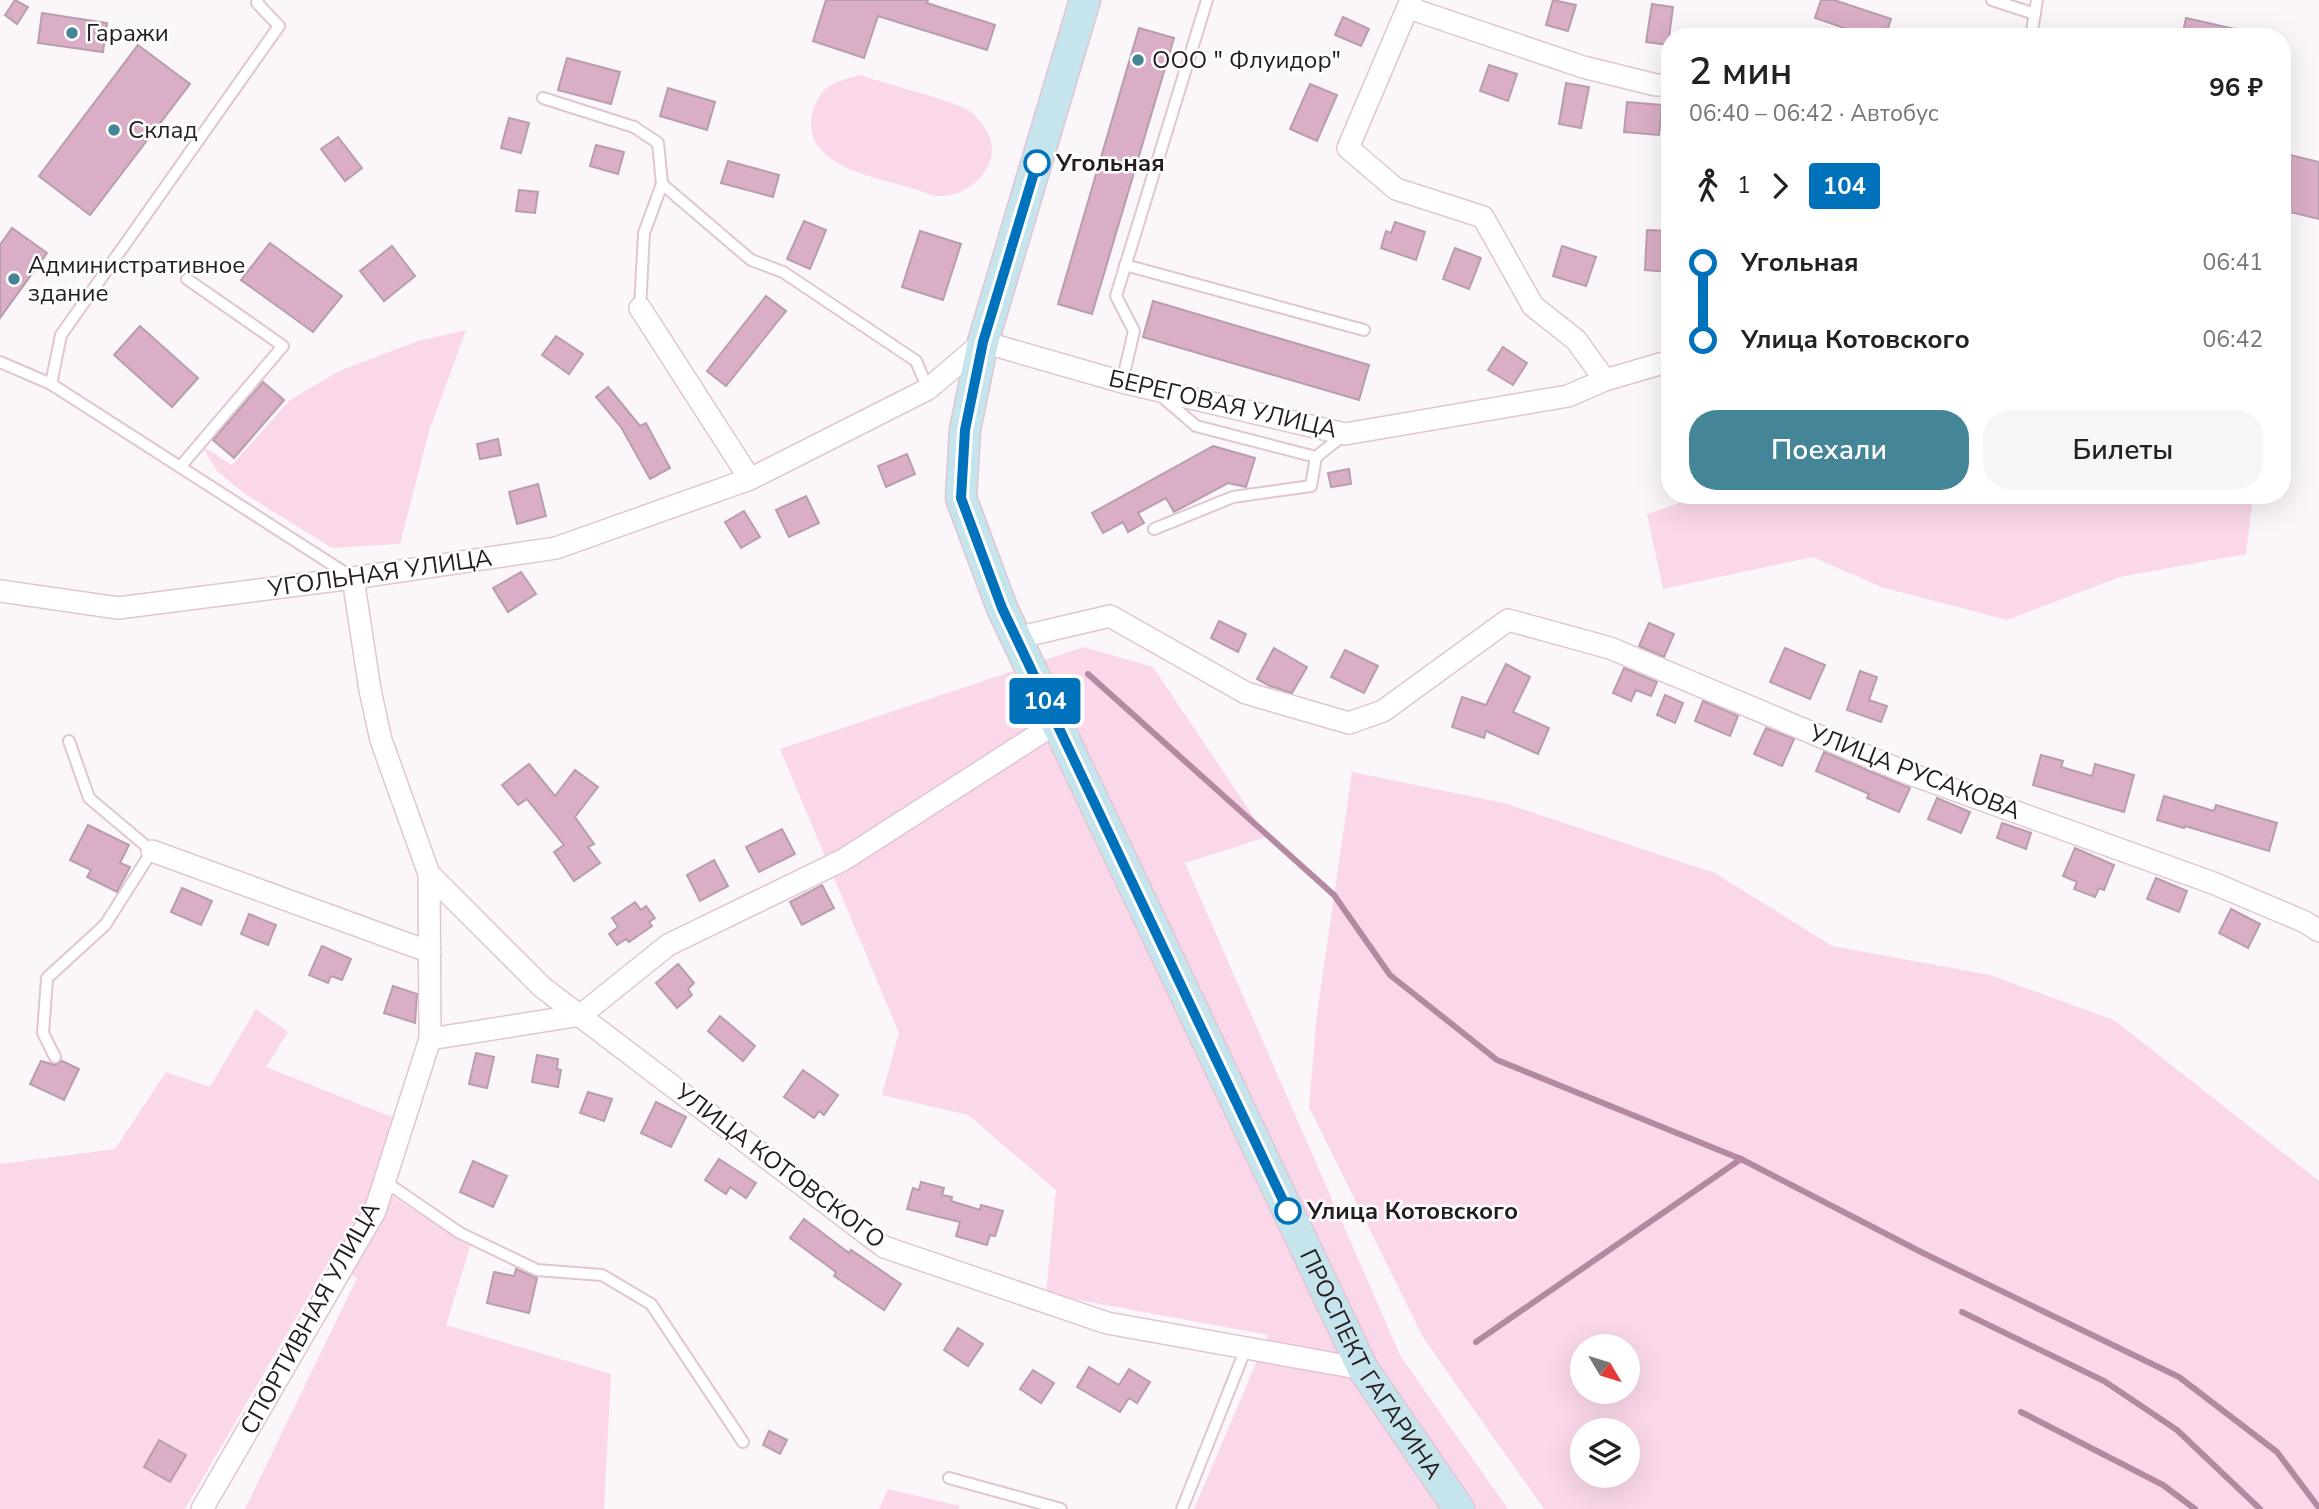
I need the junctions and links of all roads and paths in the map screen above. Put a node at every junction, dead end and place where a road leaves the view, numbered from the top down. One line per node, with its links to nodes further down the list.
1 (258, 0): 21 (lane)
2 (1085, 0): 16 (main road, ПРОСПЕКТ ГАГАРИНА)
3 (1992, 0): 7 (lane)
4 (2037, 0): 7 (lane)
5 (1203, 1): 12 (lane)
6 (1410, 4): 9 (street); 19 (street)
7 (2035, 14): 8 (lane)
8 (2033, 28)
9 (1661, 85)
10 (543, 98): 11 (lane)
11 (662, 184): 14 (lane); 22 (lane)
12 (1125, 265): 15 (lane); 20 (lane)
13 (187, 279): 26 (lane)
14 (640, 308): 27 (street)
15 (1364, 330)
16 (983, 342): 20 (street, БЕРЕГОВАЯ УЛИЦА); 22 (street, УГОЛЬНАЯ УЛИЦА); 31 (main road, ПРОСПЕКТ ГАГАРИНА)
17 (0, 362): 21 (lane)
18 (1661, 364): 19 (street, БЕРЕГОВАЯ УЛИЦА)
19 (1605, 380): 24 (street, БЕРЕГОВАЯ УЛИЦА)
20 (1122, 383): 23 (street, БЕРЕГОВАЯ УЛИЦА)
21 (51, 384): 26 (lane)
22 (928, 389): 27 (street, УГОЛЬНАЯ УЛИЦА)
23 (1154, 390): 24 (street, БЕРЕГОВАЯ УЛИЦА); 25 (lane)
24 (1345, 434): 25 (lane)
25 (1316, 457): 28 (lane)
26 (180, 467): 29 (lane)
27 (750, 479): 29 (street, УГОЛЬНАЯ УЛИЦА)
28 (1154, 529)
29 (353, 578): 30 (street, УГОЛЬНАЯ УЛИЦА); 35 (street, УЛИЦА КОТОВСКОГО)
30 (0, 592)
31 (1016, 638): 32 (main road, ПРОСПЕКТ ГАГАРИНА); 36 (street, УЛИЦА РУСАКОВА)
32 (1056, 723): 38 (street); 43 (main road, ПРОСПЕКТ ГАГАРИНА)
33 (69, 741): 34 (lane)
34 (152, 851): 37 (street); 40 (lane)
35 (429, 874): 37 (street, СПОРТИВНАЯ УЛИЦА); 38 (street, УЛИЦА КОТОВСКОГО)
36 (2319, 931)
37 (429, 952): 39 (street, СПОРТИВНАЯ УЛИЦА)
38 (582, 1015): 39 (street); 42 (street, УЛИЦА КОТОВСКОГО)
39 (430, 1039): 41 (street, СПОРТИВНАЯ УЛИЦА)
40 (55, 1057)
41 (384, 1181): 44 (lane); 46 (street, СПОРТИВНАЯ УЛИЦА)
42 (1246, 1348): 43 (street, УЛИЦА КОТОВСКОГО); 48 (lane)
43 (1363, 1369): 49 (main road, ПРОСПЕКТ ГАГАРИНА)
44 (743, 1442)
45 (949, 1478): 47 (lane)
46 (202, 1509)
47 (1061, 1509)
48 (1182, 1509)
49 (1459, 1509)

